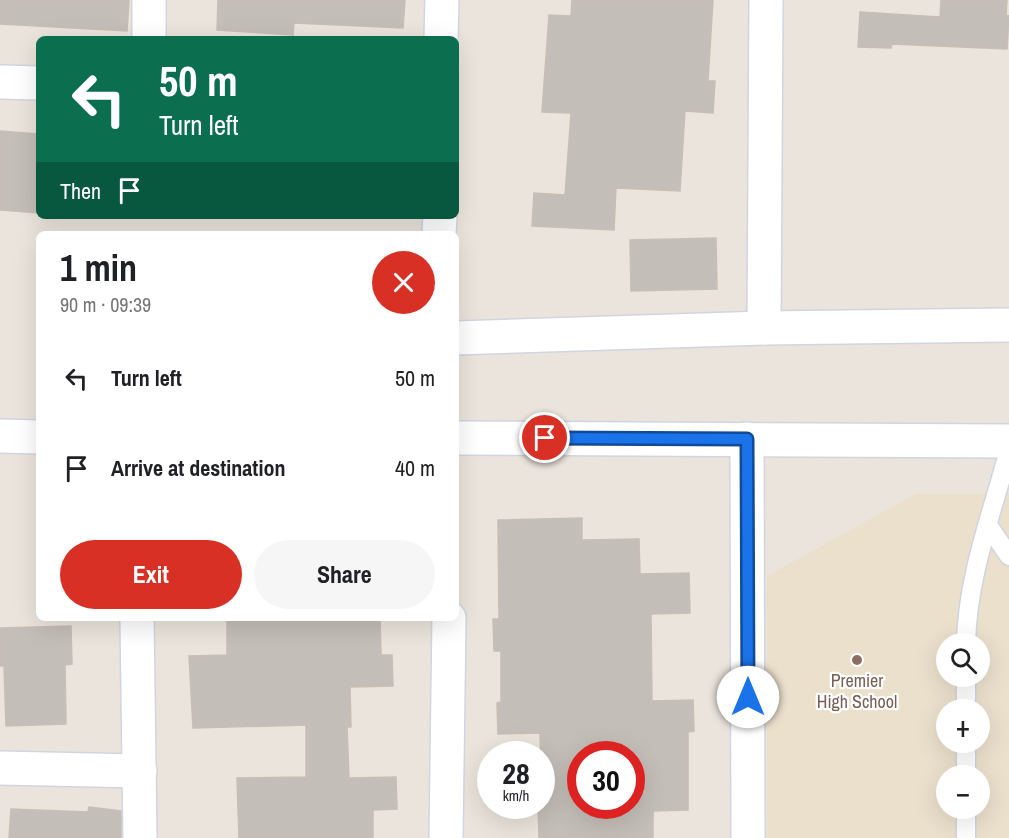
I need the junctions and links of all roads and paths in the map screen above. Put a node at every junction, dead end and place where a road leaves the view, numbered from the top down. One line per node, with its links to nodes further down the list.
1 (150, 0): 4 (street)
2 (442, 0): 5 (street)
3 (766, 0): 9 (street)
4 (149, 36)
5 (441, 36)
6 (0, 82): 7 (street)
7 (36, 83)
8 (1009, 325): 9 (street)
9 (764, 328): 10 (street)
10 (459, 338)
11 (0, 436): 12 (street)
12 (36, 437)
13 (459, 438): 14 (street)
14 (747, 439): 15 (street); 27 (street)
15 (1009, 441)
16 (1009, 450): 17 (lane)
17 (988, 525): 18 (lane); 21 (lane)
18 (1009, 556)
19 (137, 621): 23 (street)
20 (449, 621): 26 (street)
21 (967, 633)
22 (0, 768): 23 (street)
23 (140, 771): 25 (street)
24 (966, 819): 28 (lane)
25 (141, 838)
26 (446, 838)
27 (748, 838)
28 (966, 838)

